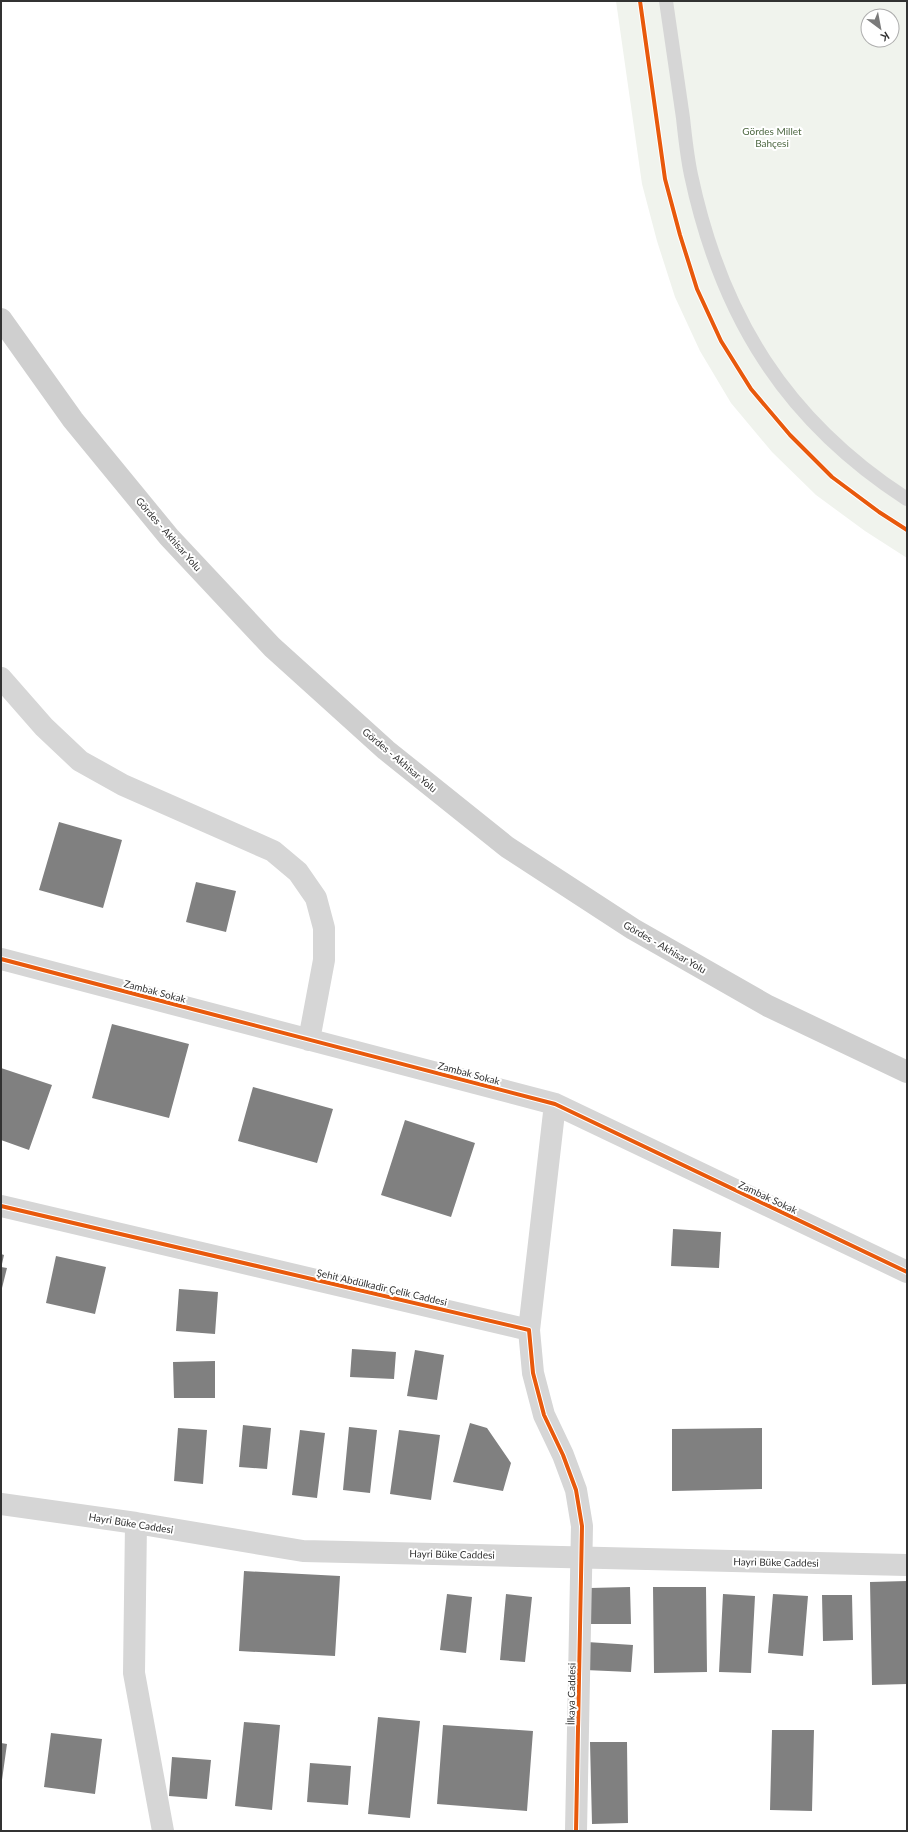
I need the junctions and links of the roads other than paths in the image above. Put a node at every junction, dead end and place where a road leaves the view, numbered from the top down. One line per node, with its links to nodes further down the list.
1 (666, 1): 3 (lane)
2 (1, 319): 7 (main road, Gördes - Akhisar Yolu)
3 (907, 499)
4 (1, 678): 6 (street)
5 (1, 959): 6 (street, Zambak Sokak)
6 (309, 1040): 8 (street, Zambak Sokak)
7 (907, 1072)
8 (555, 1104): 10 (street, Zambak Sokak); 11 (street)
9 (1, 1206): 11 (street, Şehit Abdülkadir Çelik Caddesi)
10 (907, 1272)
11 (529, 1330): 14 (street)
12 (1, 1504): 13 (street, Hayri Büke Caddesi)
13 (136, 1523): 14 (street, Hayri Büke Caddesi); 16 (street)
14 (581, 1558): 15 (street, Hayri Büke Caddesi); 17 (street, İlkaya Caddesi)
15 (907, 1565)
16 (163, 1831)
17 (576, 1831)

